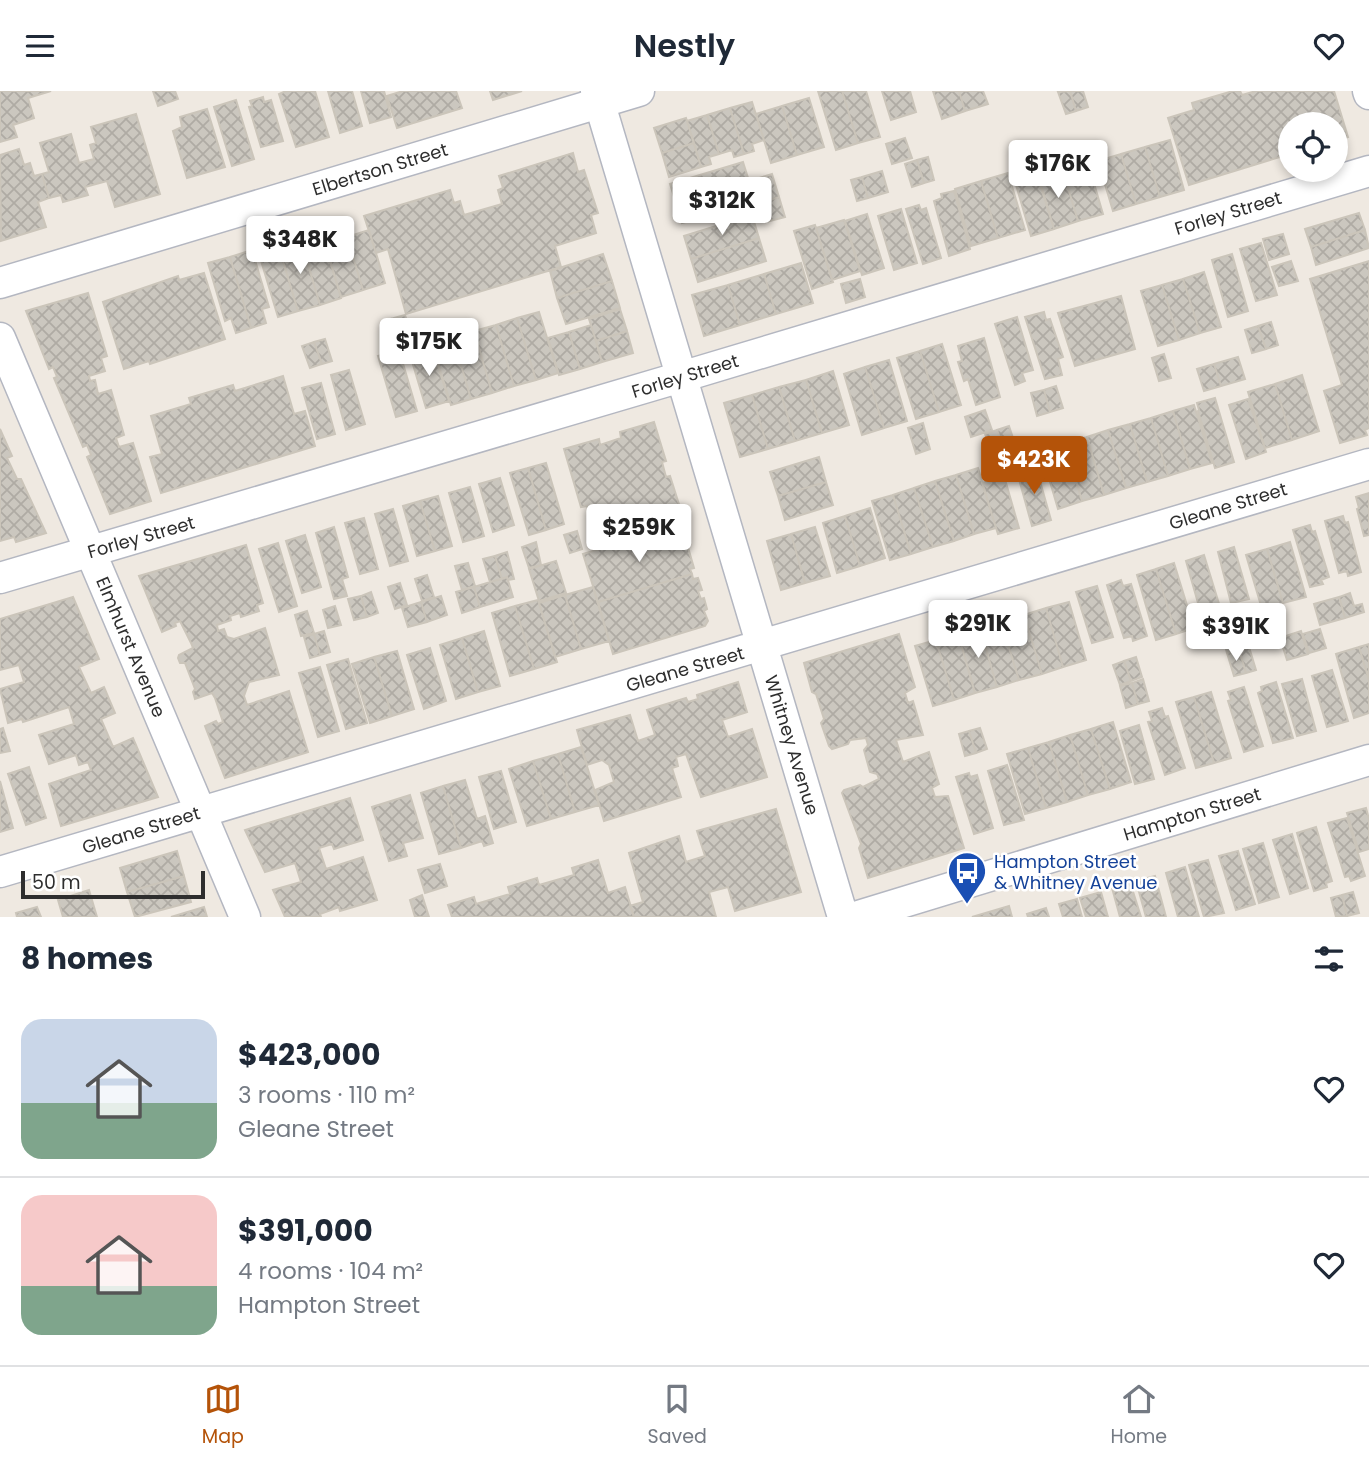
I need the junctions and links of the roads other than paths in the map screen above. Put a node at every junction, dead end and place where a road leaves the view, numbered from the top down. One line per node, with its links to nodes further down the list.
1 (639, 91): 2 (street, Elbertson Street)
2 (597, 97): 4 (street, Elbertson Street); 6 (street, Whitney Avenue)
3 (1369, 171): 6 (street, Forley Street)
4 (0, 283)
5 (0, 338): 8 (street, Elmhurst Avenue)
6 (681, 377): 8 (street, Forley Street); 10 (street, Whitney Avenue)
7 (1369, 464): 10 (street, Gleane Street)
8 (91, 552): 9 (street, Forley Street); 12 (street, Elmhurst Avenue)
9 (0, 578)
10 (762, 646): 12 (street, Gleane Street); 15 (street, Whitney Avenue)
11 (1369, 760): 16 (street, Hampton Street)
12 (201, 812): 13 (street, Gleane Street); 14 (street, Elmhurst Avenue)
13 (0, 872)
14 (245, 917)
15 (843, 917)
16 (855, 917)

